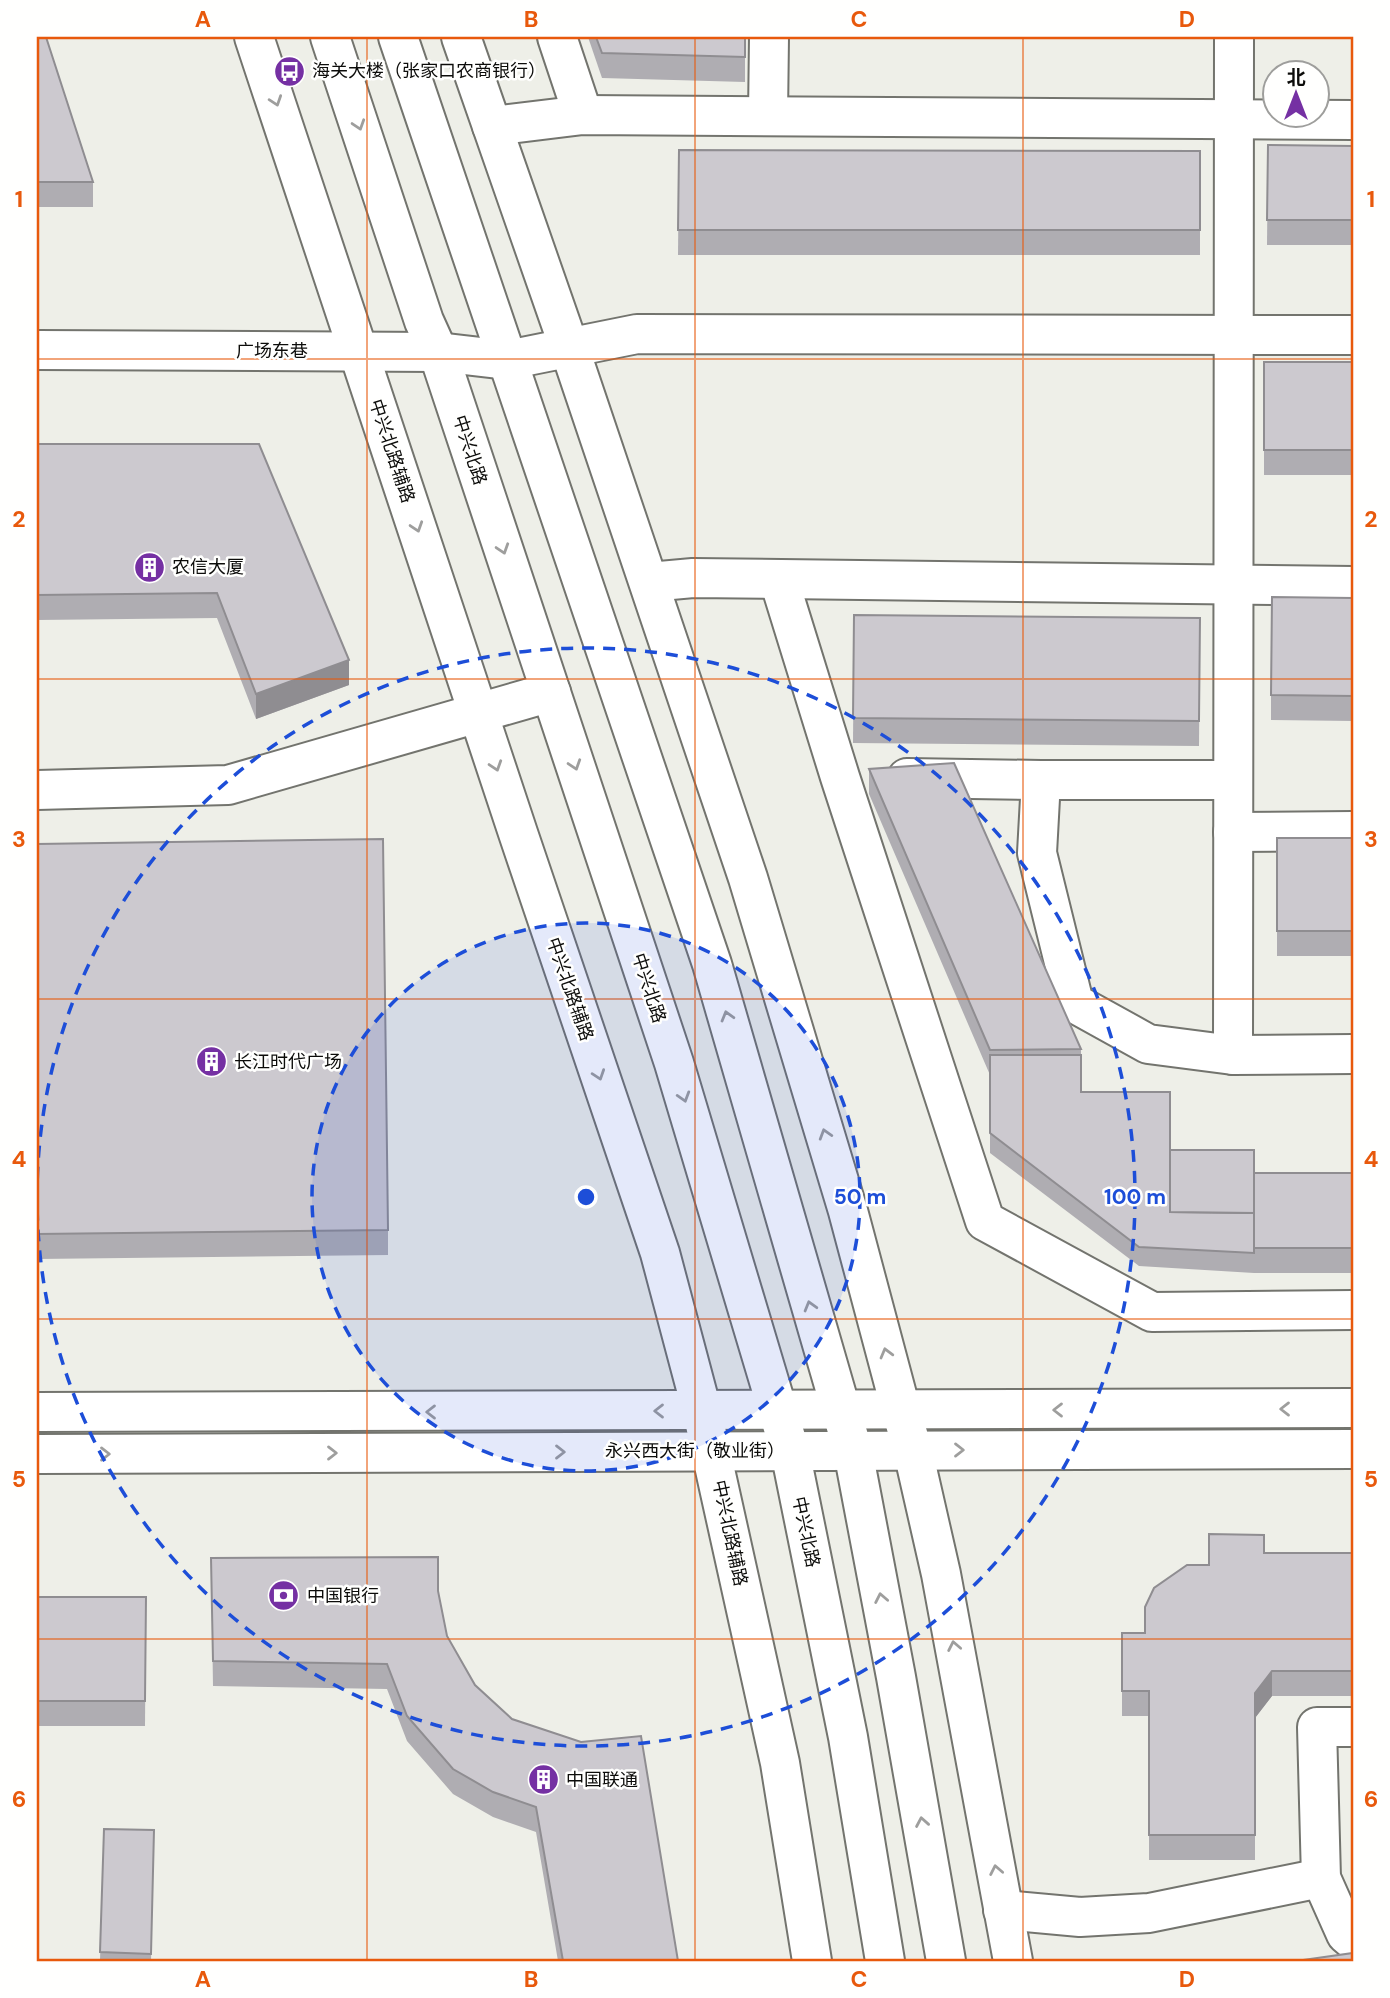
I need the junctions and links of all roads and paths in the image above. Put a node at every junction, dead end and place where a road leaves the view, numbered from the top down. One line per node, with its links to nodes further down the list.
1 (254, 37): 17 (main road, 中兴北路辅路, one-way to 17)
2 (330, 37): 18 (main road, 中兴北路, one-way to 18)
3 (398, 37): 19 (main road)
4 (461, 37): 12 (main road)
5 (557, 37): 8 (main road)
6 (769, 37): 9 (main road)
7 (1234, 37): 11 (main road)
8 (583, 115): 9 (main road); 12 (main road)
9 (768, 117): 11 (main road)
10 (1353, 120): 11 (main road)
11 (1234, 121): 14 (main road)
12 (492, 126): 15 (main road)
13 (1353, 335): 14 (main road, 广场东巷)
14 (1234, 336): 15 (main road, 广场东巷); 22 (main road)
15 (569, 348): 19 (main road, 广场东巷); 21 (main road)
16 (37, 350): 17 (main road, 广场东巷)
17 (359, 352): 18 (main road, 广场东巷); 25 (main road, 中兴北路辅路, one-way to 25)
18 (438, 352): 19 (main road, 广场东巷); 24 (main road, 中兴北路, one-way to 24)
19 (507, 360): 36 (main road, one-way to 19)
20 (779, 580): 21 (main road); 22 (main road); 26 (main road)
21 (649, 582): 37 (main road, one-way to 21)
22 (1233, 586): 23 (main road); 28 (main road)
23 (1353, 586)
24 (551, 692): 25 (main road); 39 (main road, 中兴北路, one-way to 39)
25 (479, 714): 29 (main road); 38 (main road, 中兴北路辅路, one-way to 38)
26 (840, 777): 27 (main road); 34 (main road)
27 (1041, 780): 28 (main road); 33 (main road)
28 (1233, 780): 31 (main road)
29 (37, 790)
30 (1353, 831): 31 (main road)
31 (1233, 832): 33 (main road)
32 (1353, 1054): 33 (main road)
33 (1233, 1055)
34 (1353, 1310)
35 (1353, 1408): 37 (main road, one-way to 37)
36 (840, 1410): 37 (main road); 39 (main road); 44 (main road)
37 (901, 1410): 45 (main road)
38 (702, 1411): 39 (main road); 40 (main road, one-way to 40); 42 (main road, 中兴北路辅路)
39 (778, 1411): 43 (main road, 中兴北路)
40 (37, 1412)
41 (1353, 1449): 45 (main road, 永兴西大街（敬业街）, one-way to 41)
42 (712, 1451): 43 (main road, 永兴西大街（敬业街）); 46 (main road, 永兴西大街（敬业街）, one-way to 42); 51 (main road, 中兴北路辅路)
43 (790, 1451): 44 (main road, 永兴西大街（敬业街）); 52 (main road, 中兴北路)
44 (853, 1451): 45 (main road, 永兴西大街（敬业街）); 53 (main road, one-way to 44)
45 (913, 1451): 49 (main road, one-way to 45)
46 (37, 1454)
47 (1353, 1727): 48 (main road)
48 (1321, 1878): 49 (main road); 50 (main road)
49 (1003, 1910): 54 (main road)
50 (1353, 1940)
51 (812, 1961)
52 (885, 1961)
53 (946, 1961)
54 (1013, 1961)

